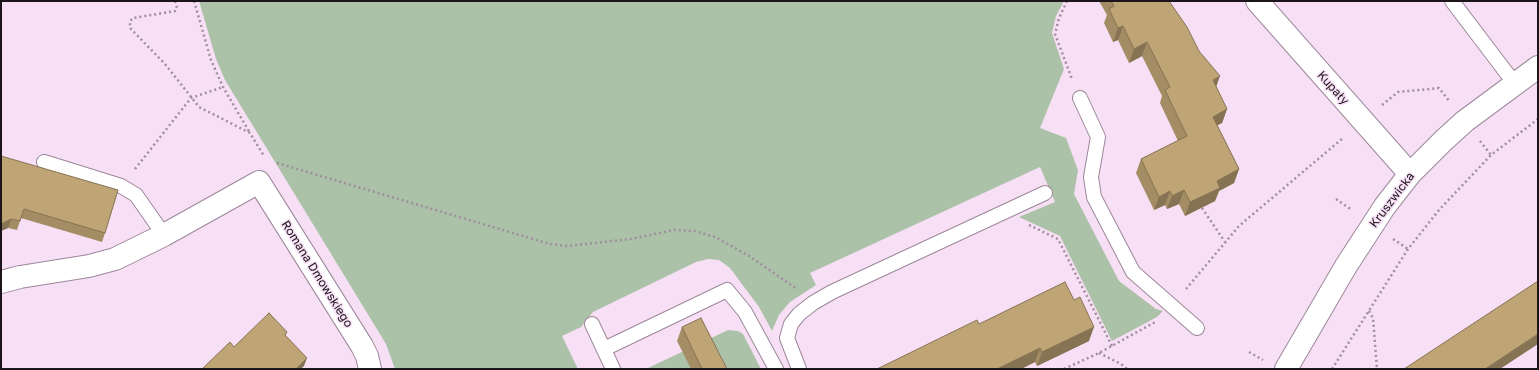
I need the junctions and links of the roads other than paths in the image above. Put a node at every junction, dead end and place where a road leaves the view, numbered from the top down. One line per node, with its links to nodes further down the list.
1 (1257, 1): 7 (street, Kupały)
2 (1452, 1): 4 (lane)
3 (1538, 67): 4 (street, Kruszwicka)
4 (1515, 84): 7 (street, Kruszwicka)
5 (1080, 98): 12 (lane)
6 (44, 162): 9 (lane)
7 (1410, 174): 18 (street, Kruszwicka)
8 (1045, 193): 17 (lane)
9 (164, 235): 10 (street); 14 (street, Romana Dmowskiego)
10 (1, 282)
11 (592, 324): 13 (lane)
12 (1198, 328)
13 (604, 349): 15 (lane); 16 (lane)
14 (370, 369)
15 (614, 369)
16 (776, 369)
17 (799, 369)
18 (1286, 369)

